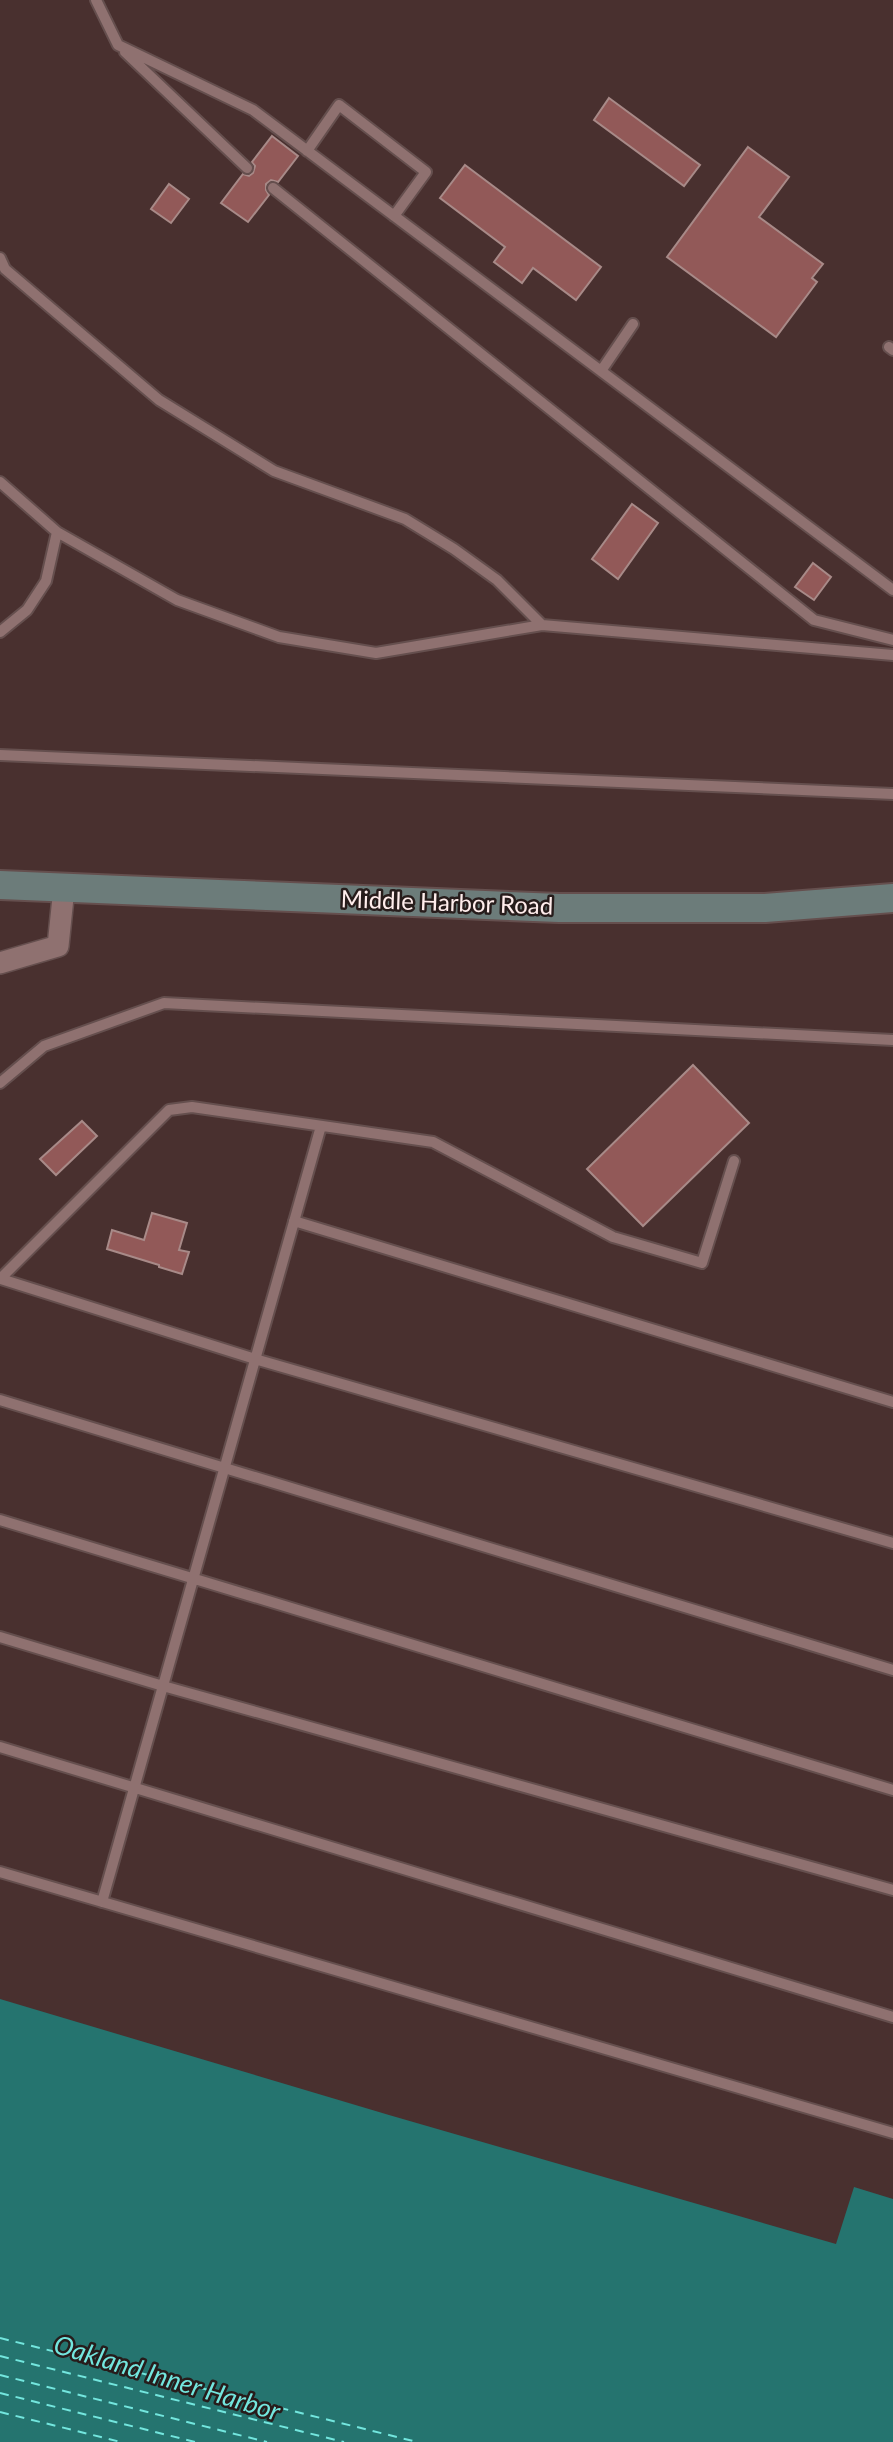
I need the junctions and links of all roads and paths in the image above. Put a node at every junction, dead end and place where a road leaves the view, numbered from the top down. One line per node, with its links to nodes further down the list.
1 (96, 0): 2 (lane)
2 (118, 45): 3 (lane); 4 (lane)
3 (307, 150): 6 (lane); 6 (lane)
4 (247, 169)
5 (273, 188): 15 (lane)
6 (394, 216): 9 (lane)
7 (0, 258): 13 (lane)
8 (633, 324): 9 (lane)
9 (601, 371): 12 (lane)
10 (0, 482): 11 (lane)
11 (57, 532): 13 (lane); 14 (lane)
12 (893, 590)
13 (542, 625): 16 (lane)
14 (0, 632)
15 (893, 640)
16 (893, 655)
17 (0, 755): 18 (lane)
18 (893, 794)
19 (0, 885): 20 (main road, Middle Harbor Road)
20 (64, 888): 21 (main road, Middle Harbor Road); 22 (street)
21 (893, 898)
22 (0, 963)
23 (893, 1040): 24 (lane)
24 (0, 1083)
25 (321, 1126): 26 (lane); 27 (lane); 28 (lane)
26 (734, 1161)
27 (294, 1221): 29 (lane); 31 (lane)
28 (0, 1279): 29 (lane)
29 (255, 1359): 32 (lane); 34 (lane)
30 (0, 1400): 32 (lane)
31 (893, 1402)
32 (225, 1467): 35 (lane); 37 (lane)
33 (0, 1520): 35 (lane)
34 (893, 1542)
35 (194, 1577): 38 (lane); 41 (lane)
36 (0, 1637): 38 (lane)
37 (893, 1670)
38 (163, 1686): 40 (lane); 43 (lane)
39 (0, 1747): 40 (lane)
40 (134, 1787): 44 (lane); 45 (lane)
41 (893, 1790)
42 (0, 1872): 44 (lane)
43 (893, 1890)
44 (102, 1902): 46 (lane)
45 (893, 2017)
46 (893, 2133)

